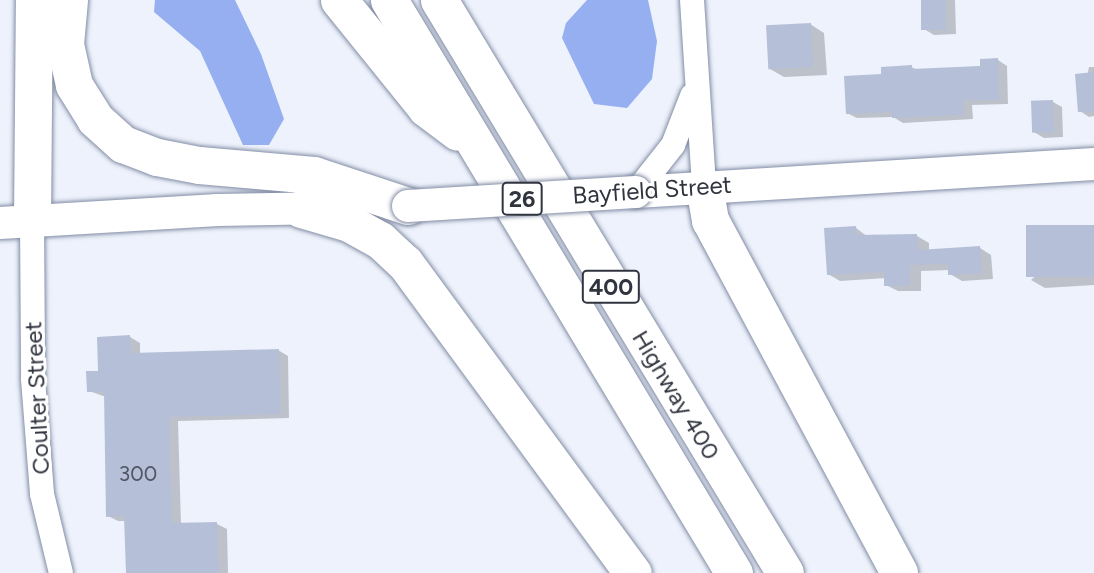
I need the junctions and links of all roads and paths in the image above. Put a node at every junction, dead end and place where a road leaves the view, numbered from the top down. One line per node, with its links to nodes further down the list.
1 (34, 0): 14 (highway)
2 (69, 0): 12 (highway)
3 (339, 0): 8 (highway)
4 (389, 0): 8 (highway, Highway 400 / 400)
5 (439, 0): 18 (highway, Highway 400 / 400)
6 (692, 0): 7 (street)
7 (696, 82): 10 (street); 11 (street)
8 (478, 147): 17 (highway, Highway 400 / 400)
9 (1094, 164): 10 (main road, Bayfield Street)
10 (704, 186): 11 (main road, Bayfield Street / 26); 19 (highway)
11 (636, 192): 12 (main road, Bayfield Street / 26, bridge)
12 (408, 206): 13 (main road, Bayfield Street / 26)
13 (301, 209): 14 (main road, Bayfield Street / 26); 16 (highway)
14 (16, 221): 15 (street, Coulter Street)
15 (61, 573)
16 (634, 573)
17 (734, 573)
18 (785, 573)
19 (899, 573)

